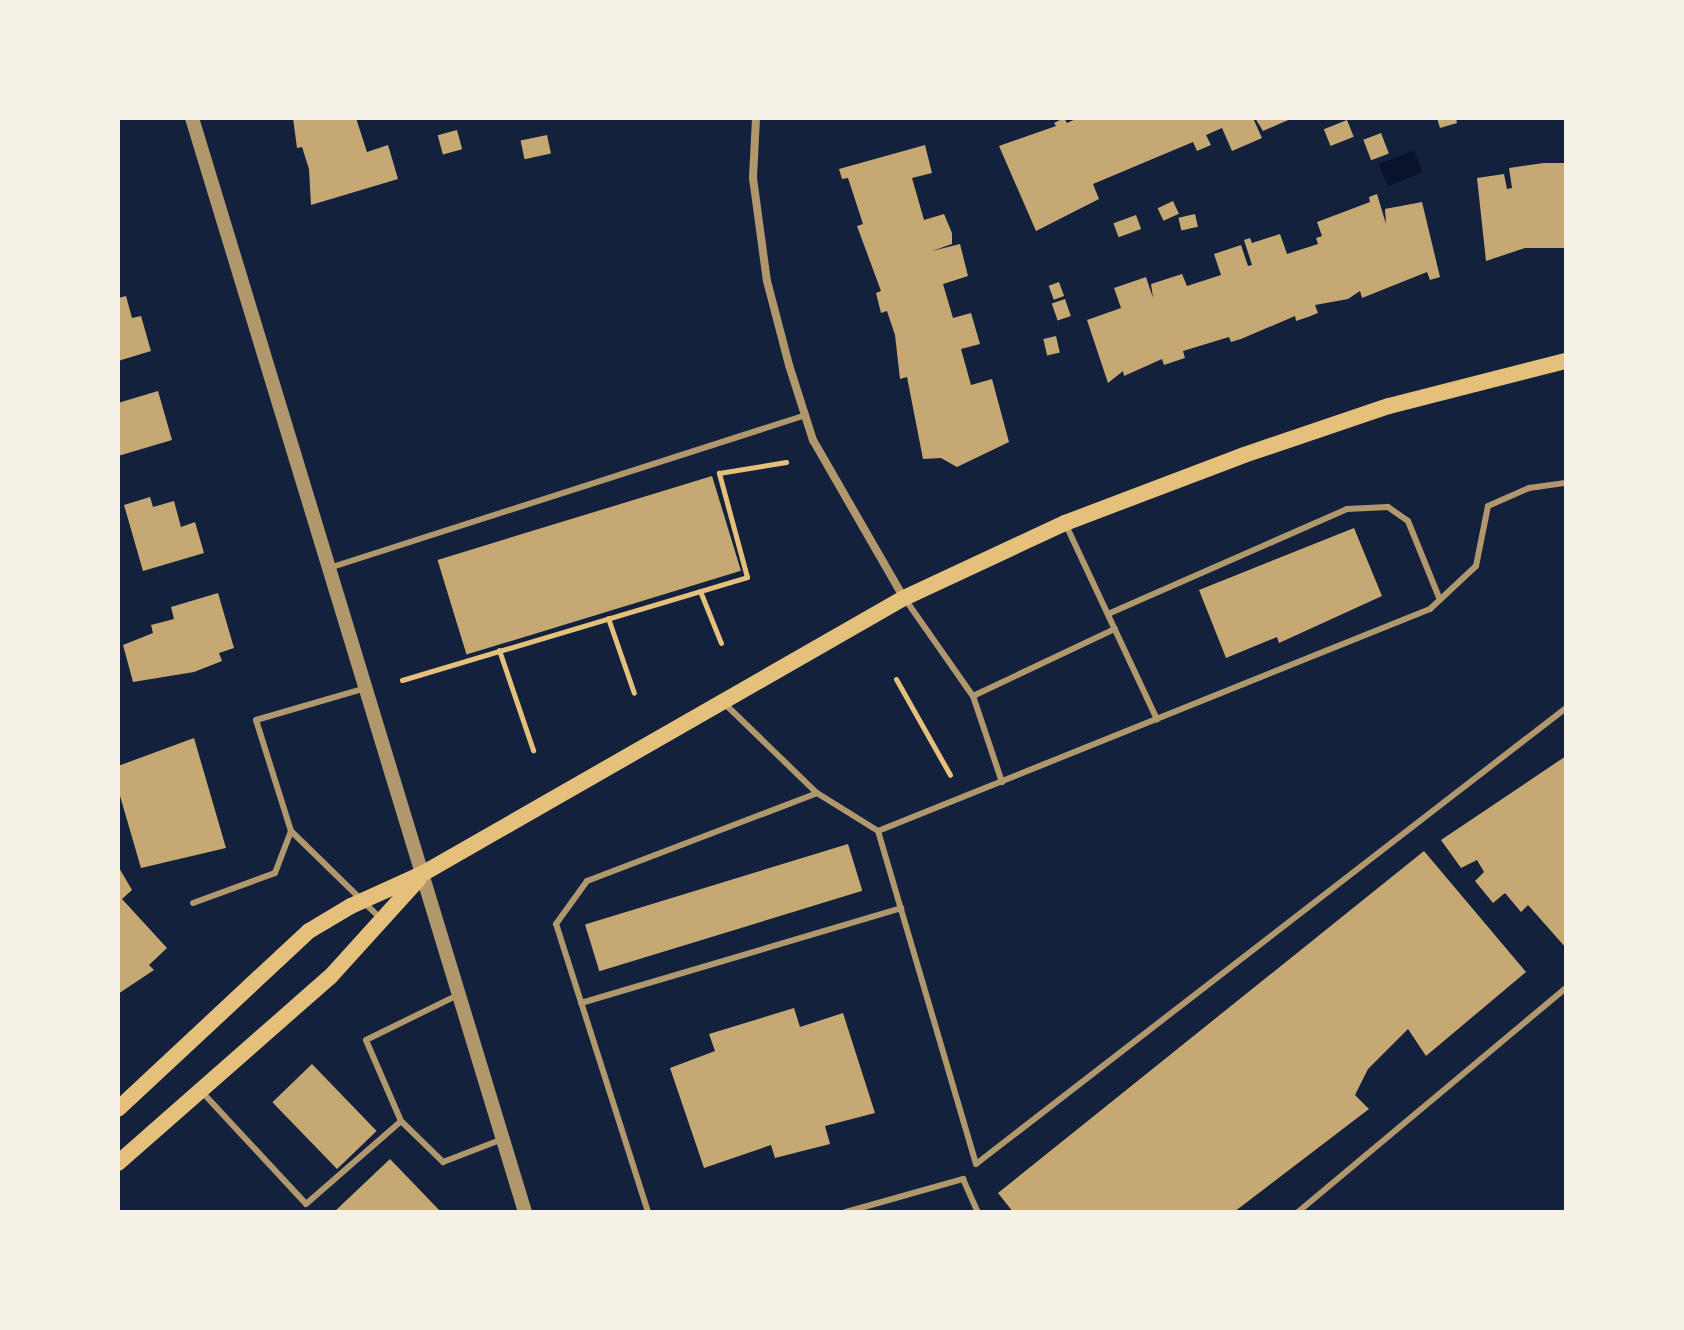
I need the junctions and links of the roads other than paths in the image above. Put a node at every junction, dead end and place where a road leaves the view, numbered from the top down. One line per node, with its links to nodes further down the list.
1 (192, 118): 7 (street)
2 (756, 118): 4 (street)
3 (1566, 361): 6 (main road)
4 (806, 415): 7 (lane); 8 (street)
5 (1566, 483): 9 (lane)
6 (1065, 523): 8 (main road); 10 (lane)
7 (329, 568): 12 (street)
8 (904, 598): 13 (lane); 14 (main road)
9 (1440, 600): 10 (lane); 16 (lane)
10 (1108, 614): 11 (lane)
11 (1115, 629): 13 (lane); 16 (lane)
12 (366, 688): 19 (lane); 21 (street)
13 (973, 696): 17 (lane)
14 (723, 701): 18 (lane); 21 (main road)
15 (1566, 708): 34 (lane)
16 (1157, 719): 17 (lane)
17 (1002, 782): 20 (lane)
18 (817, 793): 20 (lane); 28 (lane)
19 (291, 831): 22 (lane); 23 (lane)
20 (878, 831): 24 (lane)
21 (422, 874): 22 (main road); 25 (main road); 27 (street)
22 (366, 899): 25 (lane); 30 (main road)
23 (193, 903)
24 (901, 908): 28 (lane); 34 (lane)
25 (382, 920): 29 (main road)
26 (1566, 988): 40 (lane)
27 (459, 994): 31 (lane); 32 (street)
28 (581, 1003): 37 (lane)
29 (201, 1090): 31 (lane); 33 (main road)
30 (118, 1109)
31 (401, 1121): 32 (lane)
32 (503, 1139): 36 (street)
33 (118, 1163)
34 (976, 1164): 35 (lane)
35 (963, 1179): 38 (lane); 39 (lane)
36 (525, 1212)
37 (648, 1212)
38 (846, 1212)
39 (978, 1212)
40 (1298, 1212)

